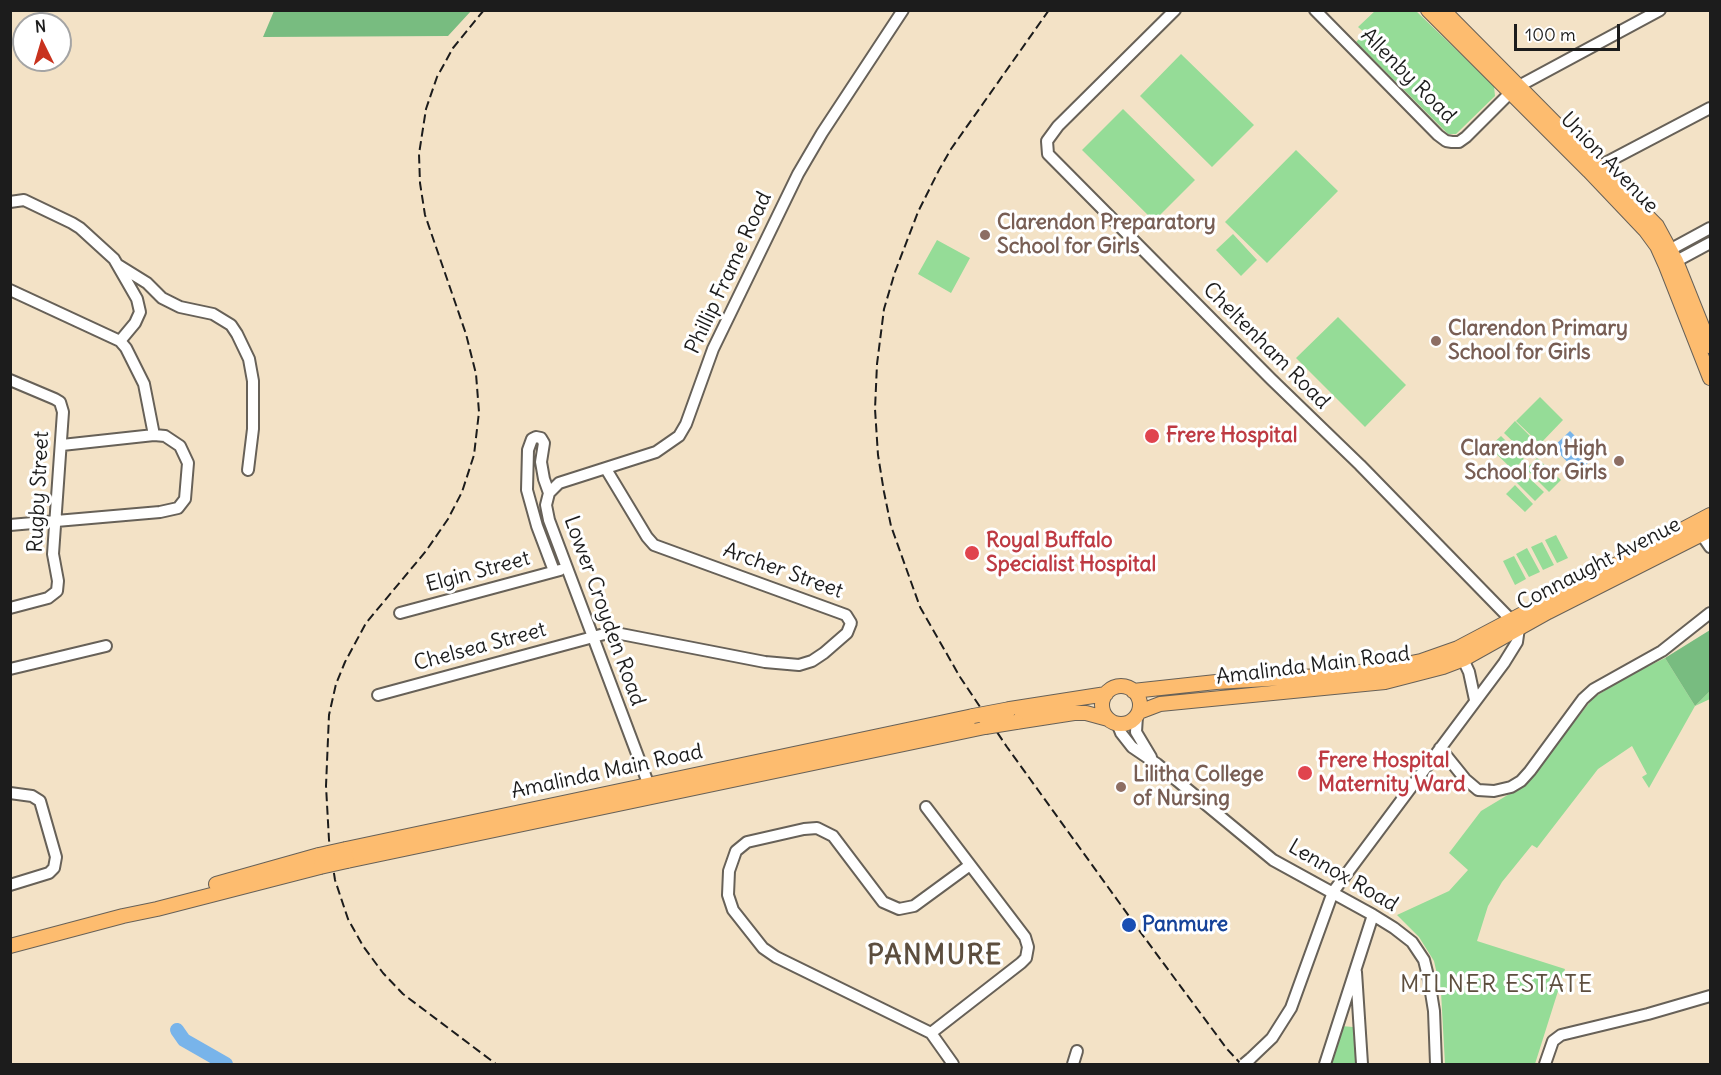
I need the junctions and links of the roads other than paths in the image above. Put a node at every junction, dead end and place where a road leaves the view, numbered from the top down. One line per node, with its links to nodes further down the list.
1 (903, 10): 21 (street, Phillip Frame Road)
2 (1175, 10): 35 (street, Cheltenham Road)
3 (1315, 10): 6 (street, Allenby Road)
4 (1660, 10): 6 (street, Allenby Road)
5 (1434, 11): 6 (main road, Union Avenue)
6 (1515, 90): 8 (main road, Union Avenue)
7 (1710, 108): 8 (street)
8 (1594, 169): 12 (main road, Union Avenue)
9 (10, 202): 13 (street)
10 (1710, 228): 12 (street)
11 (1710, 243): 12 (street)
12 (1669, 258): 16 (main road, Union Avenue); 17 (main road, Union Avenue)
13 (118, 265): 15 (street); 22 (street)
14 (10, 290): 15 (street)
15 (120, 341): 19 (street)
16 (1710, 346)
17 (1710, 378)
18 (10, 380): 20 (street, Rugby Street)
19 (154, 435): 20 (street); 26 (street)
20 (62, 445): 26 (street, Rugby Street)
21 (606, 469): 23 (street, Phillip Frame Road); 36 (street, Archer Street)
22 (248, 470)
23 (548, 489): 24 (street, Phillip Frame Road); 24 (street, Lower Croyden Road); 30 (street, Lower Croyden Road)
24 (527, 490): 31 (street, Lower Croyden Road)
25 (1710, 515): 28 (main road, Connaught Avenue)
26 (56, 521): 27 (street); 32 (street, Rugby Street)
27 (10, 525)
28 (1702, 529): 29 (street); 35 (main road, Connaught Avenue)
29 (1710, 547)
30 (566, 569): 31 (street, Elgin Street); 36 (street, Lower Croyden Road)
31 (554, 571): 33 (street, Elgin Street)
32 (10, 608)
33 (400, 613)
34 (1710, 613): 47 (street)
35 (1515, 623): 38 (main road, Amalinda Main Road); 43 (street, Connaught Avenue)
36 (592, 637): 42 (street, Chelsea Street); 49 (street, Lower Croyden Road)
37 (106, 646): 39 (street)
38 (1461, 654): 40 (main road, Amalinda Main Road); 43 (street); 44 (main road, Amalinda Main Road)
39 (10, 669)
40 (1133, 691): 41 (main road, Amalinda Main Road); 44 (main road)
41 (1106, 694): 45 (main road, Amalinda Main Road); 46 (main road)
42 (378, 695)
43 (1474, 700): 47 (street, Connaught Avenue)
44 (1138, 714): 46 (main road, Amalinda Main Road); 48 (street, Lennox Road)
45 (1012, 715): 46 (main road, Amalinda Main Road); 49 (main road, Amalinda Main Road, bridge); 49 (main road, Amalinda Main Road, bridge)
46 (1112, 721): 48 (street, Lennox Road)
47 (1440, 748): 54 (street, Connaught Avenue)
48 (1156, 764): 54 (street, Lennox Road)
49 (651, 791): 56 (main road, Amalinda Main Road, bridge)
50 (10, 793): 53 (street)
51 (926, 807): 52 (street)
52 (970, 864): 59 (street); 59 (street)
53 (10, 885)
54 (1333, 892): 55 (street, Lennox Road); 61 (street, Connaught Avenue)
55 (1373, 915): 57 (street); 66 (street, Lennox Road)
56 (10, 946)
57 (1355, 966): 64 (street); 65 (street)
58 (1710, 996): 67 (street)
59 (931, 1033): 62 (street)
60 (1077, 1050): 63 (street)
61 (1247, 1062)
62 (953, 1065)
63 (1073, 1065)
64 (1325, 1065)
65 (1362, 1065)
66 (1436, 1065)
67 (1545, 1065)

